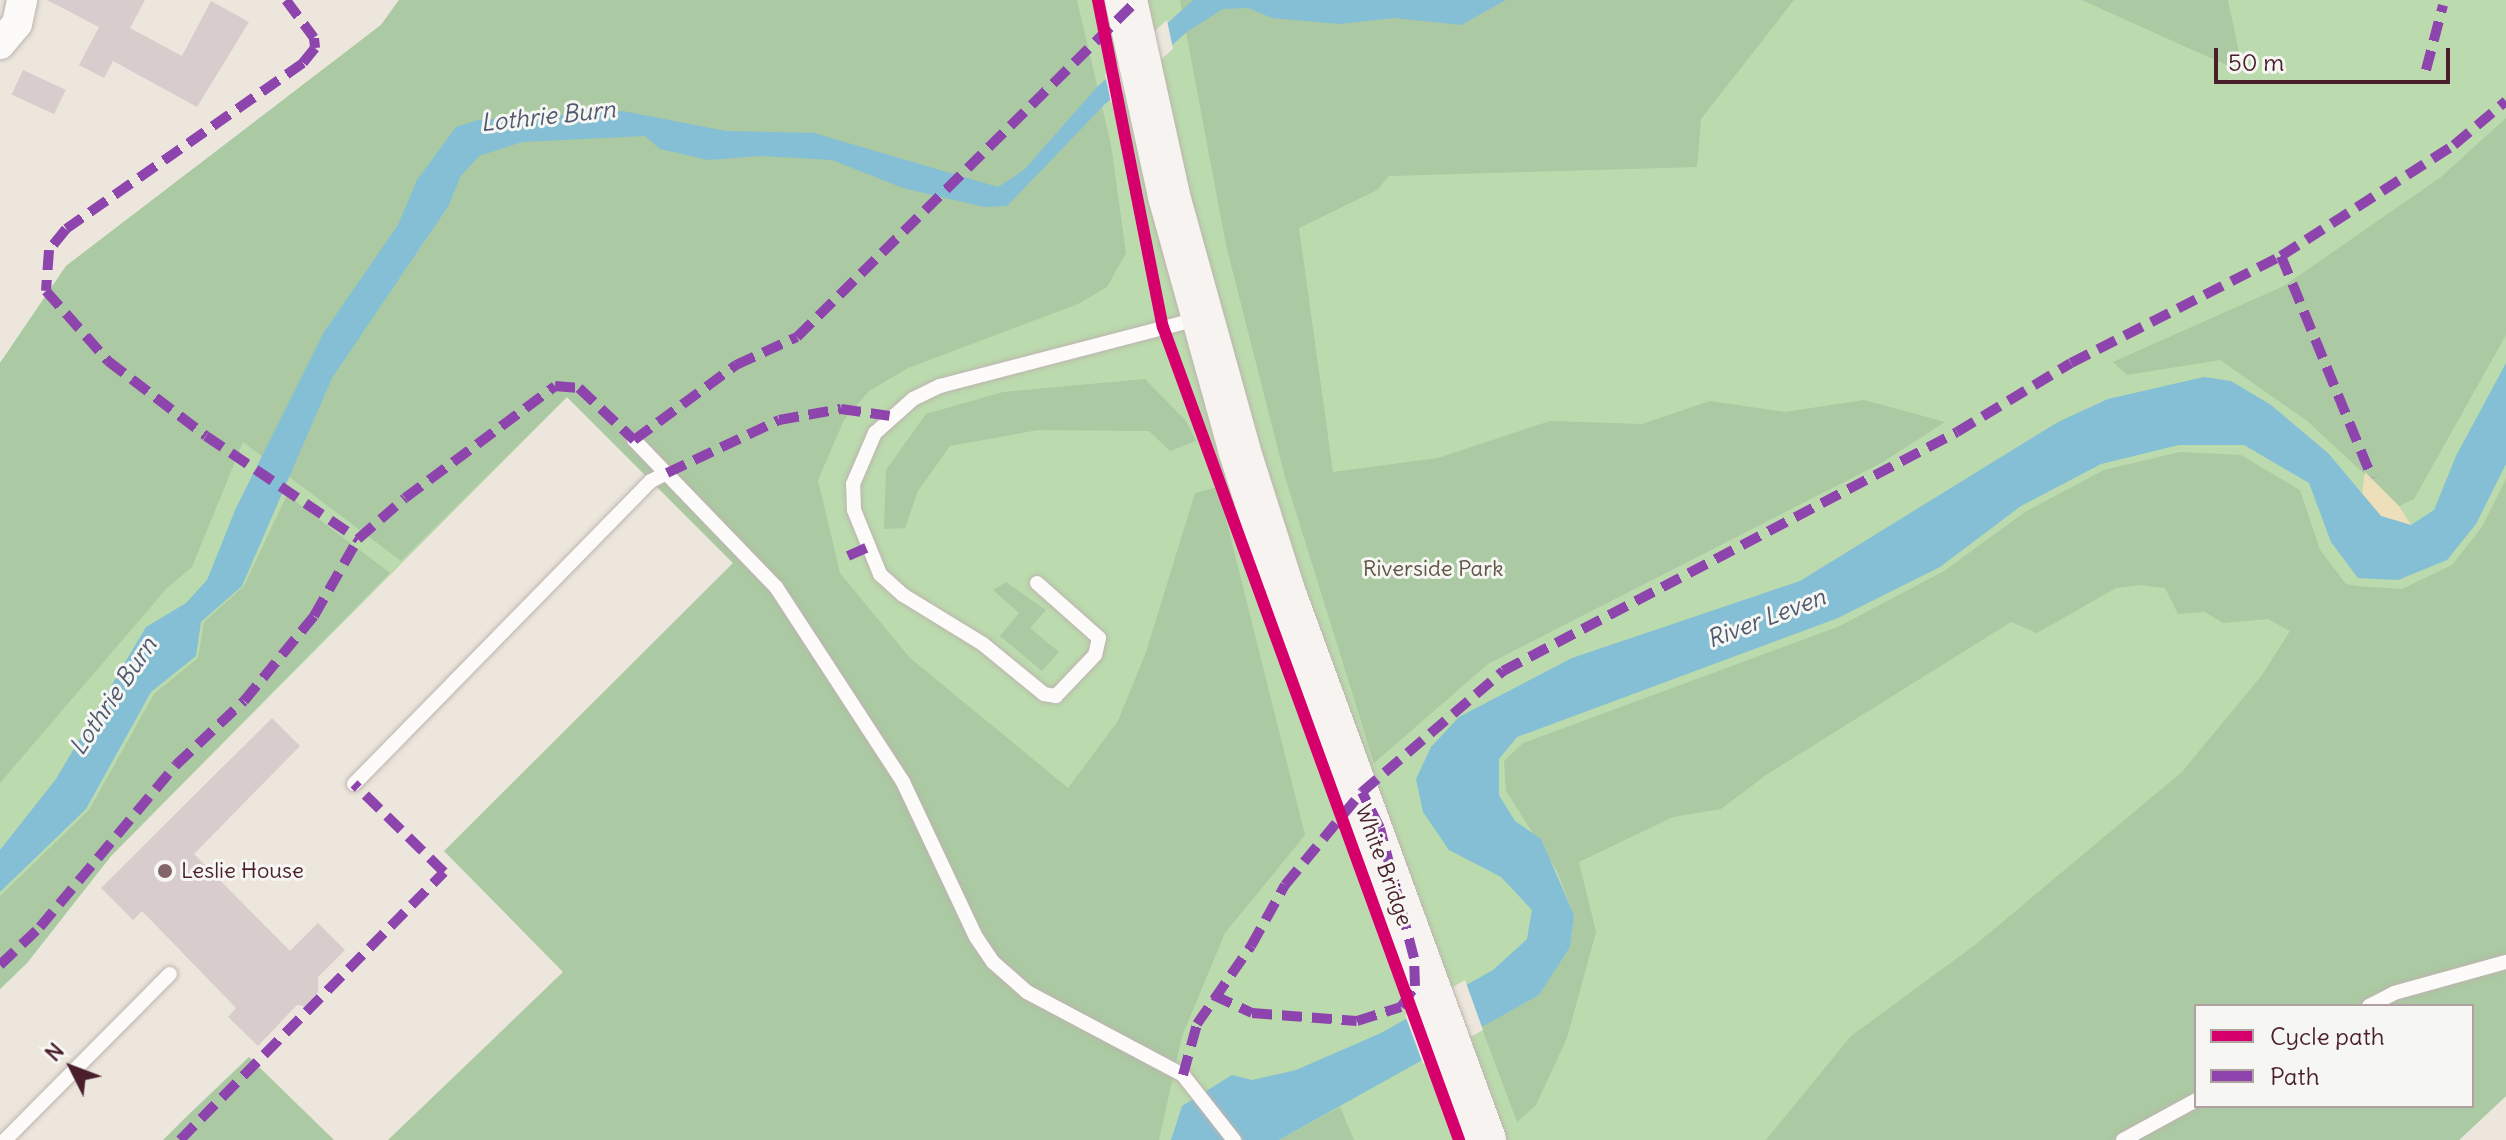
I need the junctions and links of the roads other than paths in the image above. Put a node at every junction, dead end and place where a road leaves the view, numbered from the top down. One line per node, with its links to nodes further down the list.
1 (22, 0): 3 (street)
2 (1126, 0): 4 (main road, White Bridge)
3 (0, 44)
4 (1201, 318): 7 (lane); 15 (main road, White Bridge)
5 (634, 440): 6 (lane)
6 (667, 473): 8 (lane); 14 (lane)
7 (1037, 583)
8 (354, 784)
9 (2506, 962): 11 (lane)
10 (170, 974): 13 (lane)
11 (2373, 1004)
12 (2194, 1101): 16 (lane)
13 (5, 1140)
14 (1234, 1140)
15 (1485, 1140)
16 (2123, 1140)

